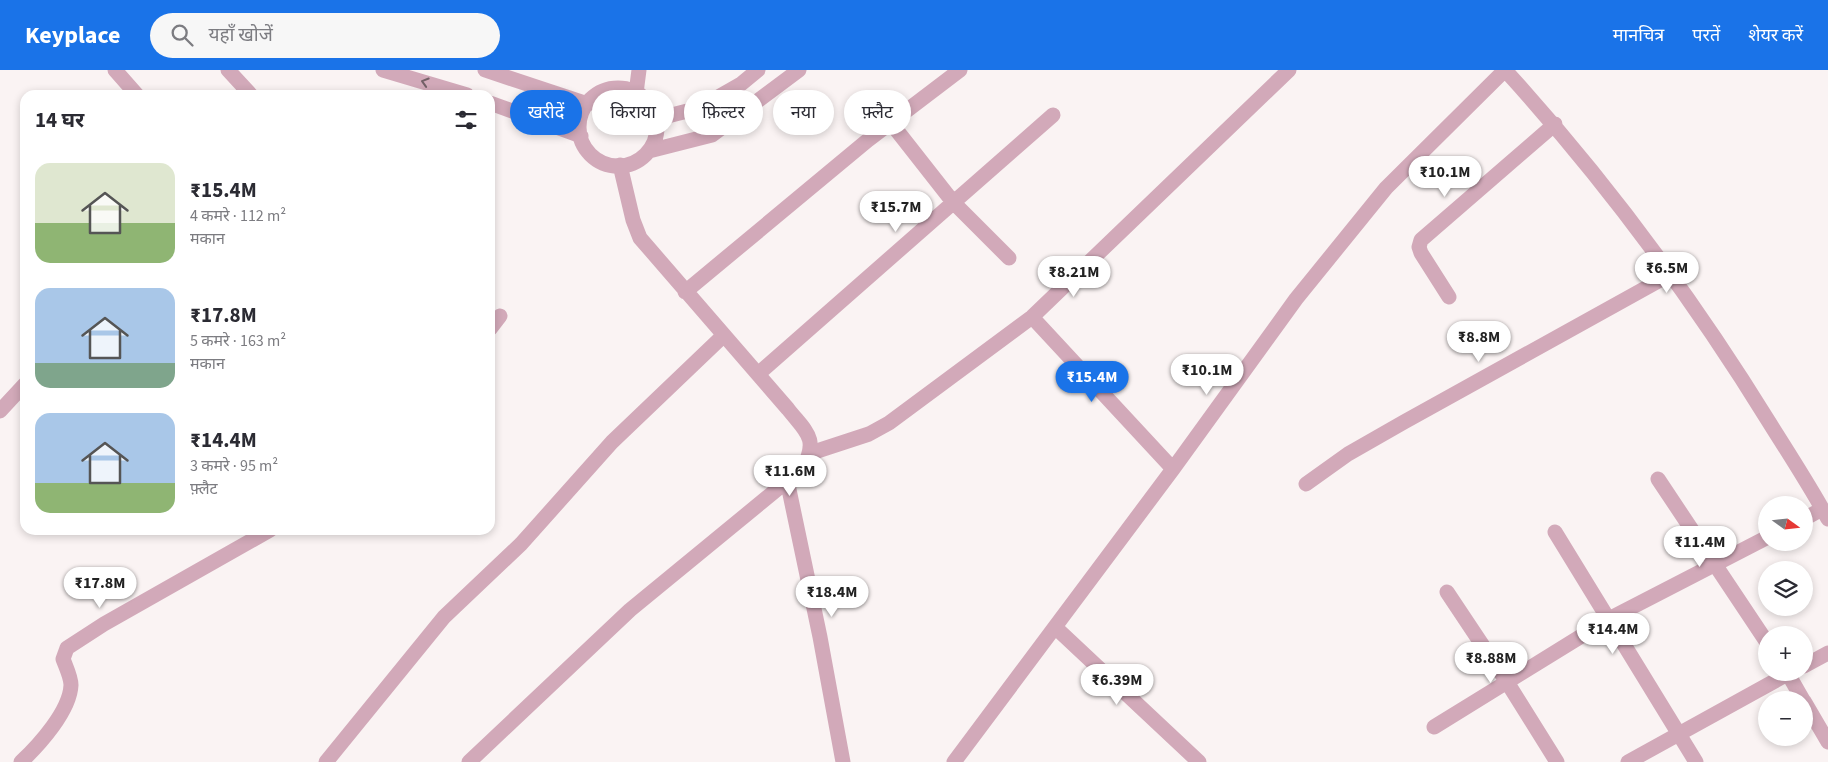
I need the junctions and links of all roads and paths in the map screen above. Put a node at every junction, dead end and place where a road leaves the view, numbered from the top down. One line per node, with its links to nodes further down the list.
1 (115, 70): 12 (street)
2 (228, 70): 13 (street)
3 (383, 70): 14 (street, one-way to 3)
4 (485, 70): 20 (street)
5 (638, 70): 17 (street)
6 (758, 70): 23 (street)
7 (799, 70): 30 (street)
8 (960, 70): 22 (street)
9 (1289, 70): 38 (street)
10 (1505, 70): 18 (street); 45 (street)
11 (1520, 70): 18 (street)
12 (133, 90)
13 (246, 90)
14 (450, 90)
15 (607, 90): 16 (street)
16 (631, 90)
17 (636, 90)
18 (1525, 92): 25 (street)
19 (592, 101): 20 (street)
20 (588, 104): 29 (street)
21 (495, 105): 29 (street)
22 (911, 108)
23 (674, 114)
24 (1053, 115): 32 (street)
25 (1555, 124): 34 (street); 36 (street)
26 (656, 135): 30 (street)
27 (876, 135): 35 (street)
28 (900, 135): 32 (street)
29 (581, 136): 31 (street)
30 (649, 151): 31 (street)
31 (620, 166): 35 (street)
32 (953, 202): 33 (street); 41 (street)
33 (1009, 258)
34 (1671, 274): 48 (street); 49 (street)
35 (685, 292): 40 (street)
36 (1449, 296)
37 (500, 316): 39 (street)
38 (1032, 317): 44 (street); 45 (street)
39 (495, 322)
40 (724, 335): 41 (street); 67 (street)
41 (758, 374): 44 (street)
42 (20, 390): 43 (street)
43 (0, 412)
44 (811, 453): 47 (street)
45 (1173, 469): 56 (street)
46 (1658, 479): 53 (street)
47 (787, 480): 68 (street); 69 (street)
48 (1306, 484)
49 (1825, 514)
50 (1556, 532): 55 (street)
51 (261, 535): 66 (street)
52 (1758, 542): 53 (street)
53 (1716, 564): 55 (street); 57 (street)
54 (1447, 592): 61 (street)
55 (1609, 619): 61 (street); 64 (street)
56 (1055, 627): 70 (street); 71 (street)
57 (1758, 629)
58 (1828, 653): 59 (street)
59 (1813, 661)
60 (1774, 681): 64 (street)
61 (1508, 682): 63 (street); 72 (street)
62 (1813, 717): 65 (street)
63 (1434, 727)
64 (1678, 733): 73 (street); 74 (street)
65 (1828, 742)
66 (21, 762)
67 (326, 762)
68 (469, 762)
69 (843, 762)
70 (954, 762)
71 (1199, 762)
72 (1557, 762)
73 (1628, 762)
74 (1696, 762)

